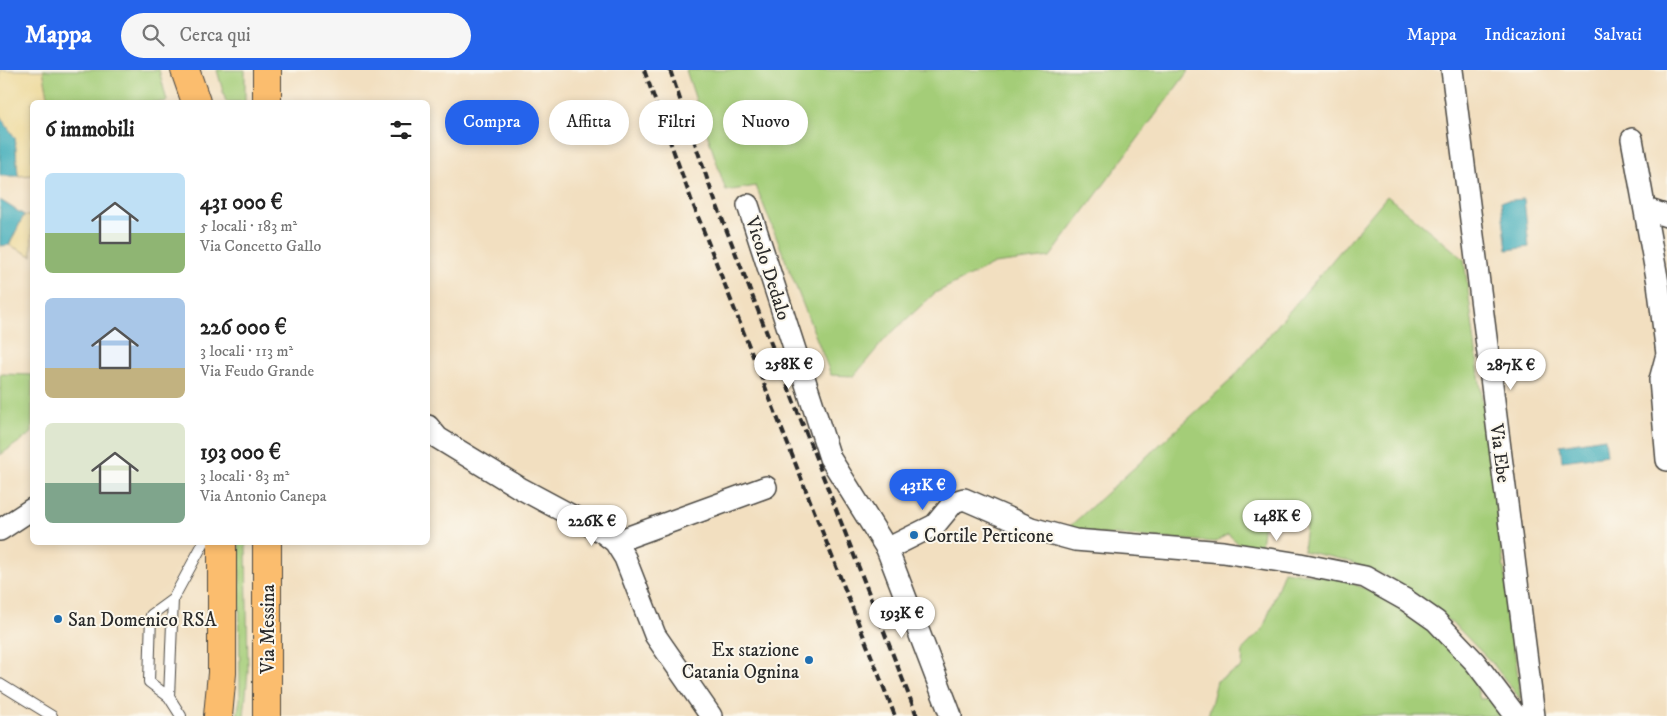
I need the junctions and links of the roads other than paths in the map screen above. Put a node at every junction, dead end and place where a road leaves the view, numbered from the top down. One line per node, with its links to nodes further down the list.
1 (185, 70): 5 (main road)
2 (204, 70): 6 (main road)
3 (267, 70): 7 (main road)
4 (1452, 70): 34 (street, Via Ebe)
5 (195, 100)
6 (212, 100)
7 (267, 100)
8 (1632, 139): 10 (street)
9 (748, 205): 23 (street, Vicolo Dedalo)
10 (1646, 209): 11 (street); 12 (street)
11 (1667, 216)
12 (1662, 282): 13 (street)
13 (1667, 354): 15 (street)
14 (430, 428): 19 (street)
15 (1667, 460)
16 (766, 488): 19 (street)
17 (30, 510): 18 (street)
18 (0, 530)
19 (615, 542): 31 (street)
20 (202, 545): 24 (lane)
21 (222, 545): 30 (main road)
22 (267, 545): 27 (main road, Via Messina)
23 (886, 549): 32 (street, Vicolo Dedalo); 33 (street)
24 (173, 599): 26 (lane); 26 (lane)
25 (0, 684): 28 (lane)
26 (169, 698): 29 (lane)
27 (265, 711)
28 (52, 716)
29 (181, 716)
30 (218, 716)
31 (711, 716)
32 (951, 716)
33 (1516, 716)
34 (1534, 716)

